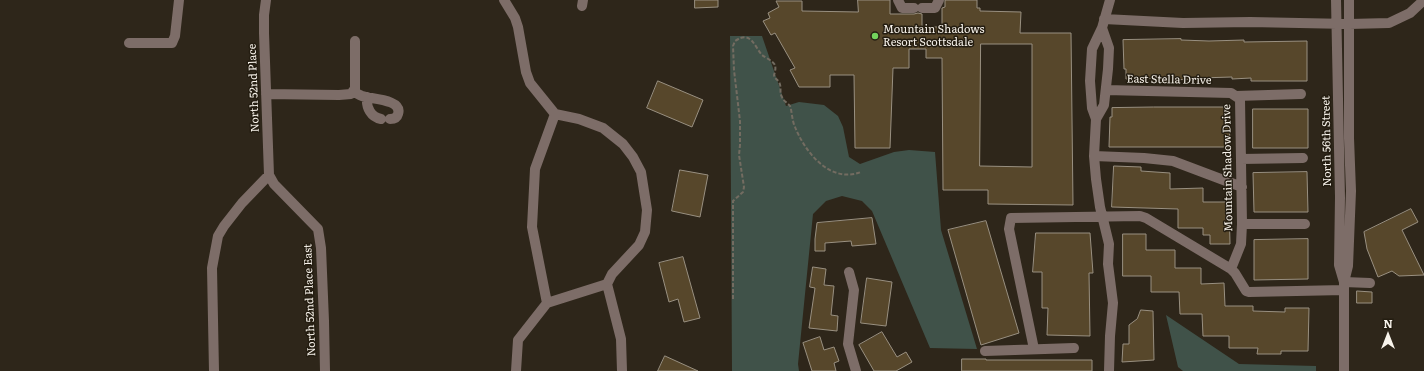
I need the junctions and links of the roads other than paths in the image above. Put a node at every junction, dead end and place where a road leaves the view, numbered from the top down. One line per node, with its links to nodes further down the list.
1 (179, 0): 14 (street)
2 (266, 0): 17 (street, North 52nd Place)
3 (504, 0): 21 (street)
4 (898, 0): 5 (street)
5 (939, 0)
6 (1110, 0): 10 (street)
7 (1336, 0): 11 (street, North 56th Street)
8 (1349, 0): 12 (street, North 56th Street)
9 (1424, 0): 12 (street)
10 (1103, 24): 11 (street); 15 (street); 22 (street)
11 (1337, 24): 12 (street); 35 (street, North 56th Street)
12 (1349, 24): 35 (street, North 56th Street)
13 (355, 41): 16 (street)
14 (129, 43)
15 (1106, 90): 18 (street, East Stella Drive); 22 (street)
16 (353, 92): 17 (street); 20 (street)
17 (266, 94): 26 (street, North 52nd Place)
18 (1234, 94): 19 (street, East Stella Drive); 25 (street, Mountain Shadow Drive)
19 (1301, 94)
20 (367, 97): 20 (street)
21 (555, 114): 34 (street); 36 (street)
22 (1096, 119): 23 (street)
23 (1094, 156): 27 (street); 28 (street)
24 (1303, 158): 25 (street)
25 (1241, 159): 27 (street, Mountain Shadow Drive)
26 (269, 175): 40 (street); 41 (street, North 52nd Place East)
27 (1242, 187): 29 (street, Mountain Shadow Drive)
28 (1102, 216): 31 (street); 38 (street); 45 (street)
29 (1242, 224): 30 (street); 31 (street, Mountain Shadow Drive)
30 (1305, 224)
31 (1231, 269): 35 (street)
32 (849, 272): 44 (street)
33 (1370, 283): 35 (street)
34 (607, 284): 36 (street); 43 (street)
35 (1344, 286): 46 (street, North 56th Street)
36 (547, 303): 42 (street)
37 (1074, 348): 38 (street)
38 (1034, 349): 39 (street)
39 (985, 351)
40 (214, 371)
41 (325, 371)
42 (516, 371)
43 (622, 371)
44 (856, 371)
45 (1109, 371)
46 (1344, 371)

